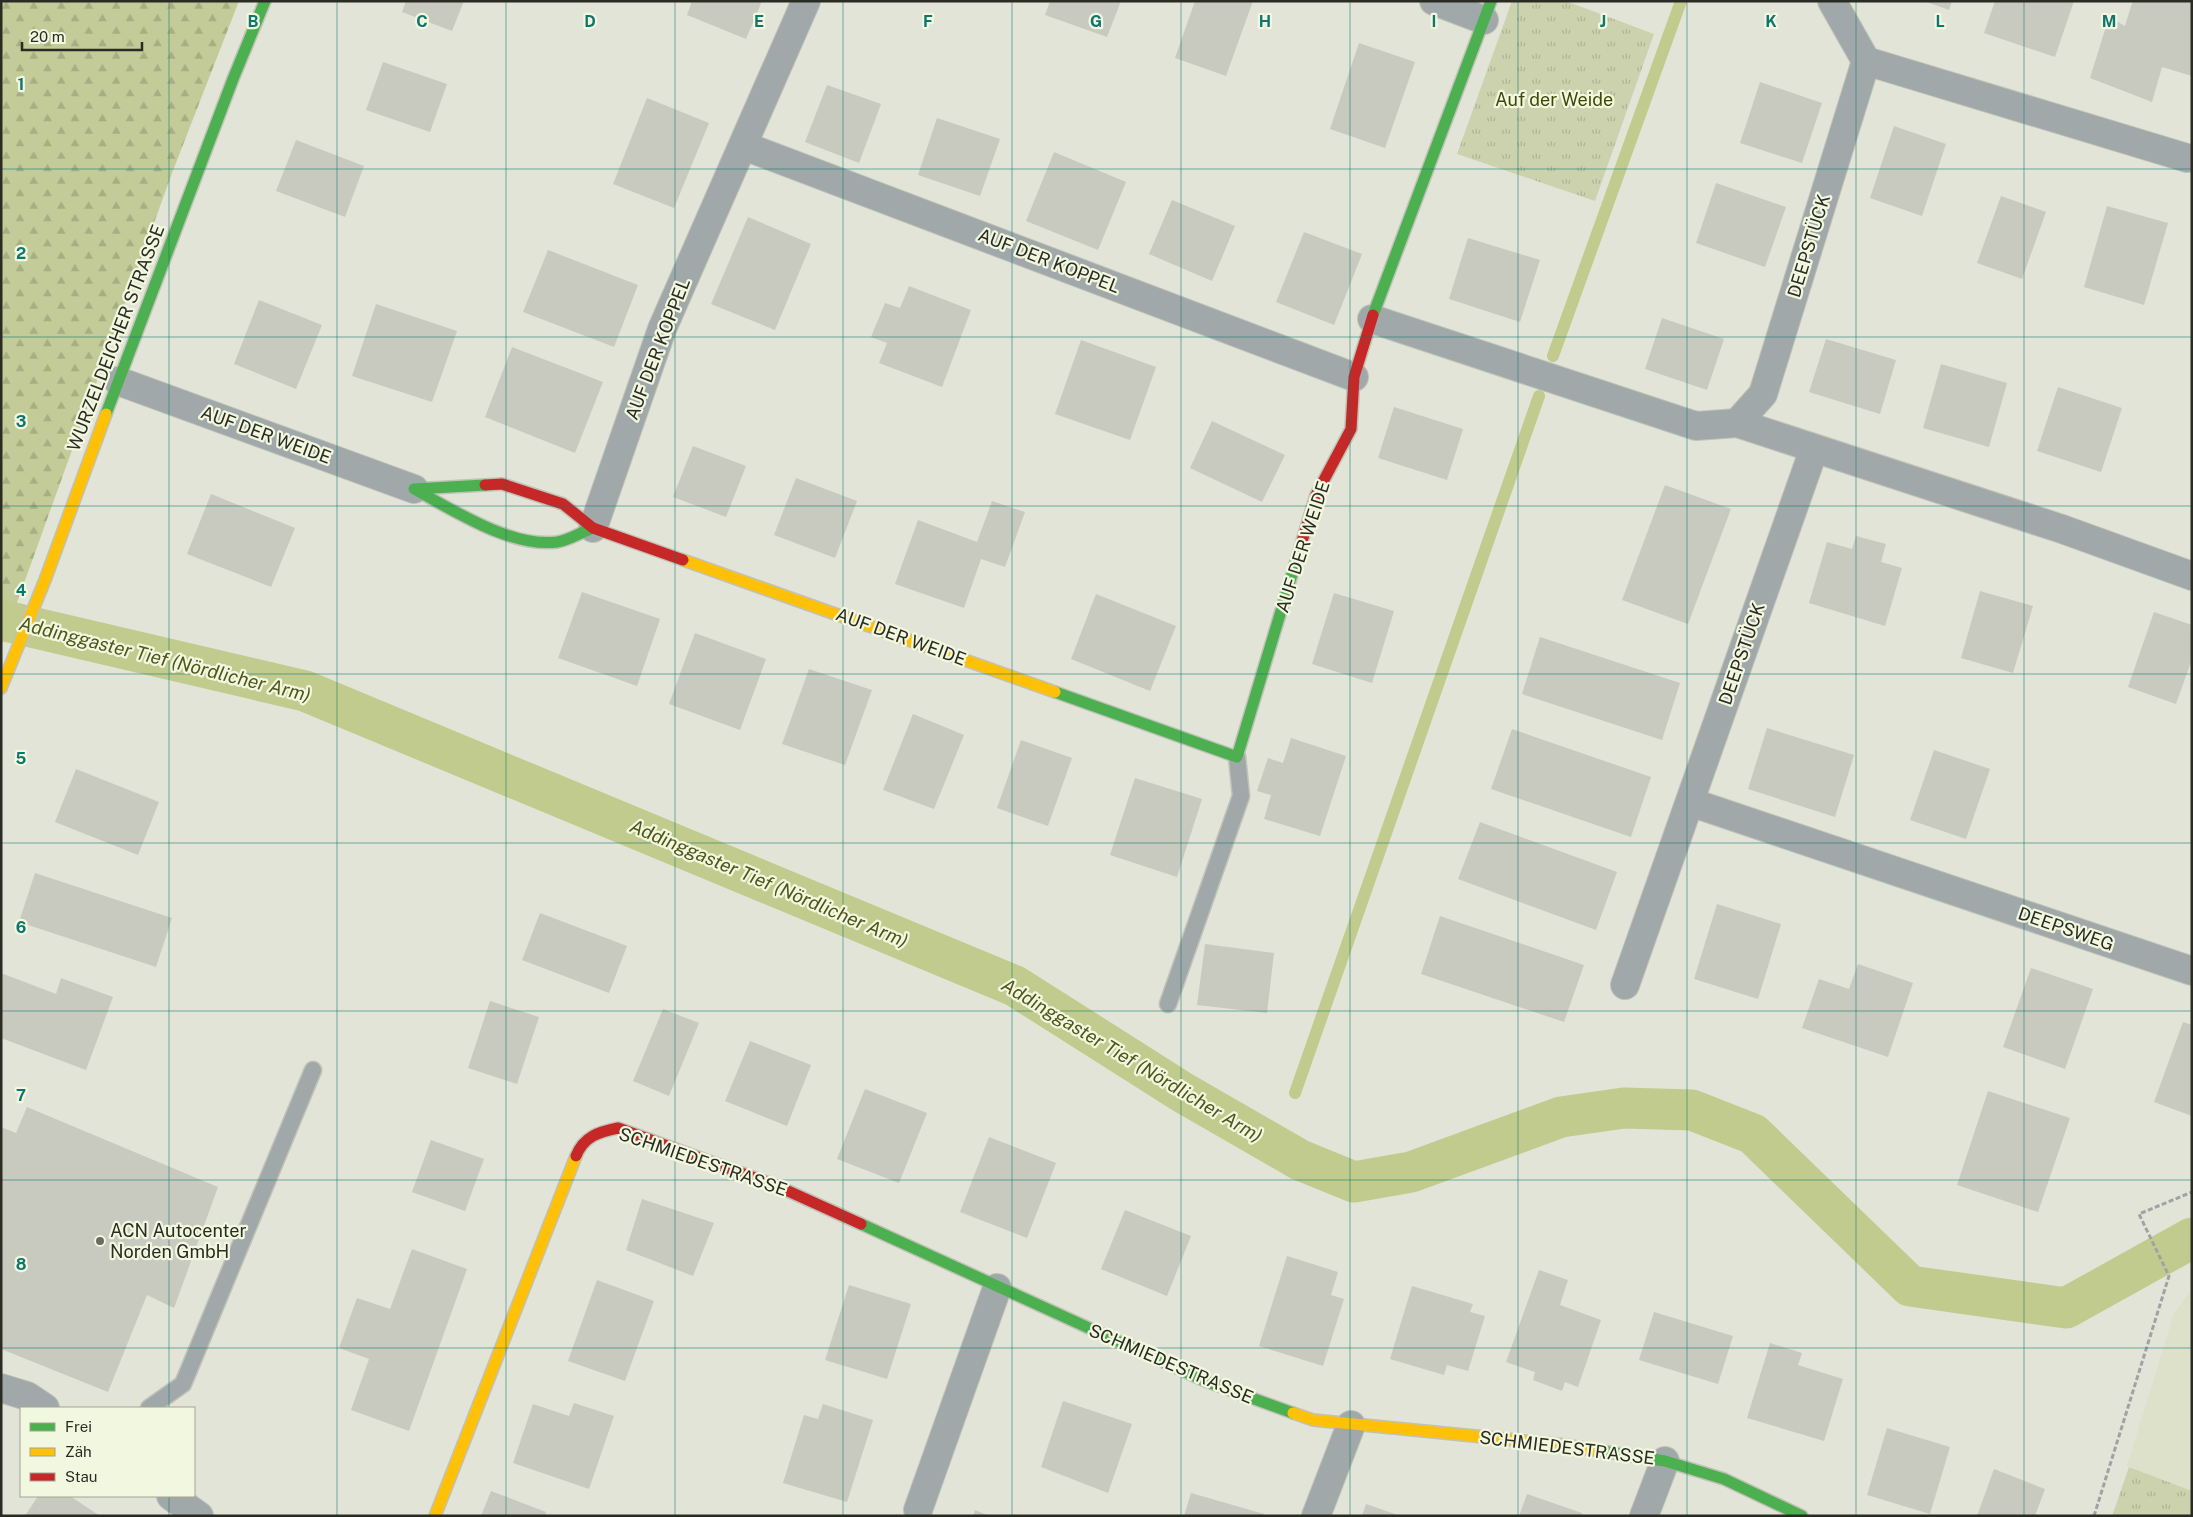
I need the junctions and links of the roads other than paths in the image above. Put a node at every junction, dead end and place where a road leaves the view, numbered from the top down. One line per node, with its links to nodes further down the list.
1 (806, 1): 7 (street, AUF DER KOPPEL)
2 (1434, 1): 5 (street)
3 (1832, 1): 6 (street)
4 (258, 4): 11 (street, WURZELDEICHER STRASSE)
5 (1487, 11): 9 (street, AUF DER WEIDE)
6 (1866, 61): 8 (street); 12 (street, DEEPSTÜCK)
7 (744, 146): 10 (street, AUF DER KOPPEL); 15 (street, AUF DER KOPPEL)
8 (2187, 158)
9 (1372, 319): 10 (street, AUF DER WEIDE); 12 (street)
10 (1354, 377): 18 (street, AUF DER WEIDE)
11 (118, 381): 14 (street, AUF DER WEIDE); 17 (street, WURZELDEICHER STRASSE)
12 (1738, 423): 13 (street)
13 (1814, 449): 16 (street); 19 (street, DEEPSTÜCK)
14 (414, 489): 15 (street, AUF DER WEIDE); 15 (street, AUF DER WEIDE)
15 (593, 528): 18 (street, AUF DER WEIDE)
16 (2192, 576)
17 (1, 688)
18 (1237, 757): 22 (lane, AUF DER WEIDE)
19 (1690, 802): 20 (street, DEEPSWEG); 21 (street, DEEPSTÜCK)
20 (2192, 971)
21 (1625, 985)
22 (1168, 1004)
23 (313, 1070): 27 (lane)
24 (997, 1288): 28 (street, SCHMIEDESTRASSE); 31 (street); 33 (street, SCHMIEDESTRASSE)
25 (1, 1388): 26 (street)
26 (44, 1407)
27 (149, 1407)
28 (1350, 1425): 29 (street, SCHMIEDESTRASSE); 34 (street)
29 (1665, 1461): 35 (street, SCHMIEDESTRASSE); 36 (street, SCHMIEDESTRASSE)
30 (172, 1497): 32 (street)
31 (918, 1510)
32 (200, 1516)
33 (436, 1516)
34 (1316, 1516)
35 (1644, 1516)
36 (1802, 1516)

